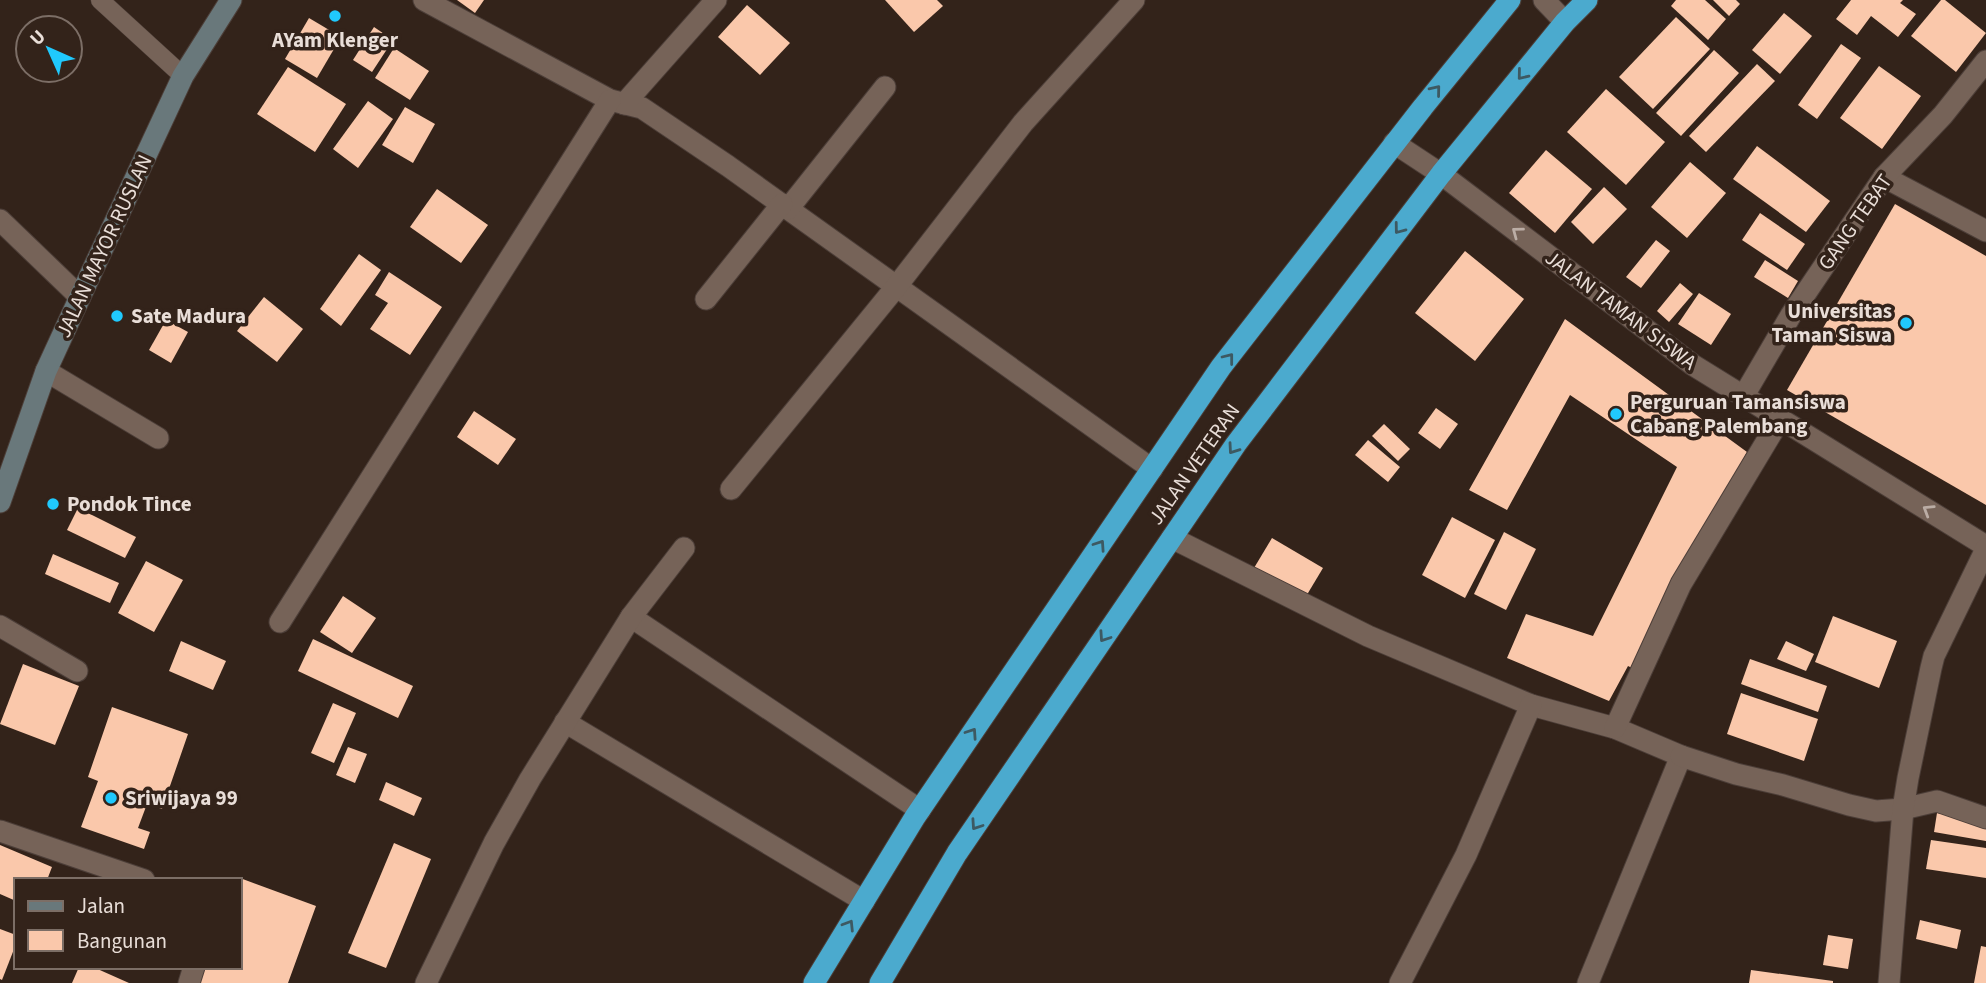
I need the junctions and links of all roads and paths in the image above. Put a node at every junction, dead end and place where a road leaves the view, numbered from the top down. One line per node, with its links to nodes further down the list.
1 (100, 0): 11 (lane)
2 (231, 0): 11 (street, JALAN MAYOR RUSLAN)
3 (424, 0): 13 (street)
4 (716, 0): 13 (street)
5 (1134, 0): 20 (street)
6 (1510, 0): 14 (highway, JALAN VETERAN, one-way to 6)
7 (1544, 0): 9 (street)
8 (1587, 0): 9 (highway, JALAN VETERAN)
9 (1565, 22): 15 (highway, JALAN VETERAN, one-way to 15)
10 (1986, 61): 16 (street, GANG TEBAT)
11 (183, 76): 21 (street, JALAN MAYOR RUSLAN)
12 (886, 87): 17 (street)
13 (617, 102): 17 (street); 34 (street)
14 (1394, 144): 15 (street, JALAN TAMAN SISWA); 27 (highway, JALAN VETERAN, one-way to 14)
15 (1441, 174): 24 (street, JALAN TAMAN SISWA, one-way to 15); 30 (highway, JALAN VETERAN, one-way to 30)
16 (1884, 177): 19 (street); 24 (street, GANG TEBAT)
17 (785, 207): 20 (street); 22 (street)
18 (0, 219): 21 (street)
19 (1986, 231)
20 (896, 287): 27 (street); 28 (street)
21 (80, 297): 23 (street, JALAN MAYOR RUSLAN)
22 (706, 299)
23 (46, 371): 26 (street); 29 (street, JALAN MAYOR RUSLAN)
24 (1743, 397): 25 (street, JALAN TAMAN SISWA)
25 (1780, 419): 32 (street, JALAN TAMAN SISWA, one-way to 25); 39 (street)
26 (158, 438)
27 (1152, 469): 42 (highway, JALAN VETERAN, one-way to 27)
28 (731, 489)
29 (0, 502)
30 (1172, 538): 37 (street); 49 (highway, JALAN VETERAN, one-way to 49)
31 (684, 548): 33 (street)
32 (1986, 548): 41 (street)
33 (631, 617): 38 (street); 42 (street)
34 (280, 622)
35 (0, 626): 36 (street)
36 (77, 671)
37 (1531, 705): 39 (street); 50 (street)
38 (565, 722): 46 (street); 47 (street)
39 (1615, 728): 40 (street)
40 (1681, 756): 41 (street); 51 (street)
41 (1903, 809): 43 (street); 52 (street)
42 (920, 810): 46 (highway, JALAN VETERAN)
43 (1986, 818)
44 (0, 831): 45 (street)
45 (138, 878)
46 (864, 901): 48 (highway, JALAN VETERAN, one-way to 46)
47 (426, 983)
48 (814, 983)
49 (880, 983)
50 (1400, 983)
51 (1588, 983)
52 (1889, 983)

